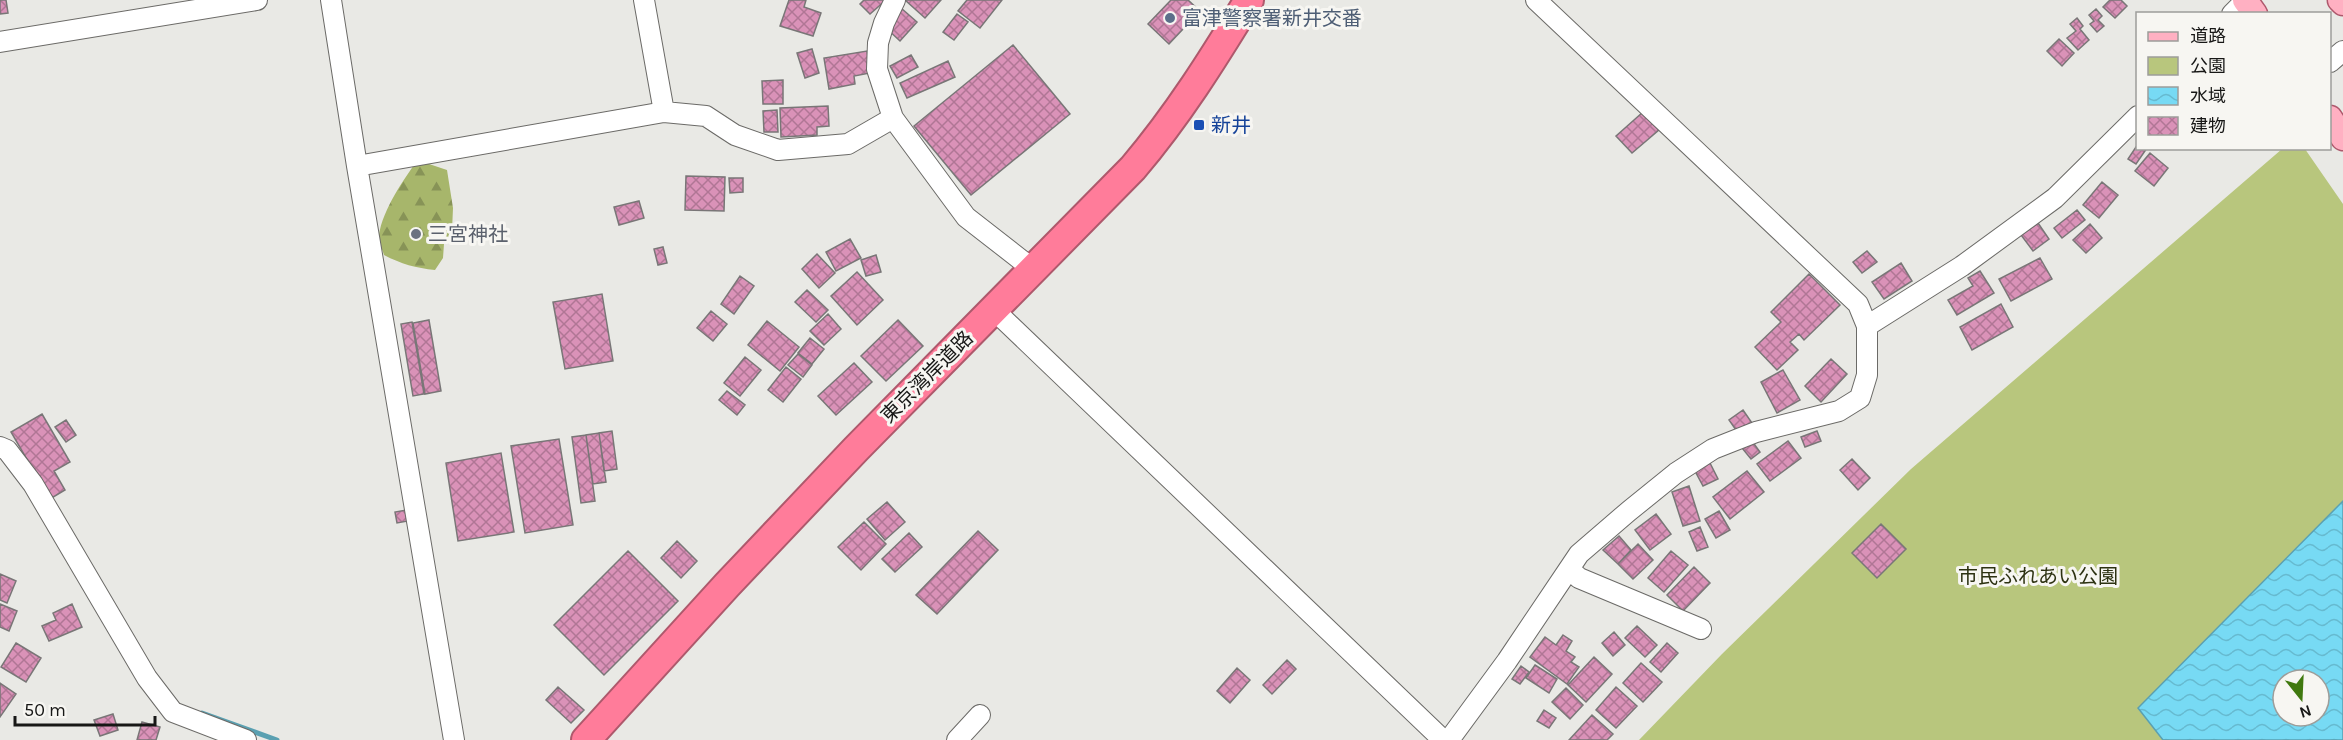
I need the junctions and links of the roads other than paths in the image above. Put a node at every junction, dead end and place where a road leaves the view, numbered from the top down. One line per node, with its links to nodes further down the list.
1 (256, 0): 9 (street)
2 (332, 0): 17 (street)
3 (644, 0): 12 (street)
4 (896, 0): 13 (street)
5 (1249, 0): 18 (highway, 東京湾岸道路)
6 (1536, 0): 20 (street)
7 (2340, 0): 8 (main road)
8 (2343, 3)
9 (0, 42)
10 (2343, 51): 11 (street)
11 (2331, 61)
12 (664, 112): 13 (street); 17 (street)
13 (893, 118): 18 (street)
14 (2136, 118): 20 (street)
15 (2331, 120): 16 (main road)
16 (2343, 138)
17 (357, 166): 26 (street)
18 (1034, 270): 19 (highway, 東京湾岸道路)
19 (993, 310): 27 (highway, 東京湾岸道路); 29 (street)
20 (1868, 326): 22 (street)
21 (0, 447): 25 (street)
22 (1569, 569): 23 (street); 30 (street)
23 (1701, 629)
24 (980, 715): 28 (street)
25 (246, 740)
26 (454, 740)
27 (586, 740)
28 (957, 740)
29 (1443, 740)
30 (1449, 740)

